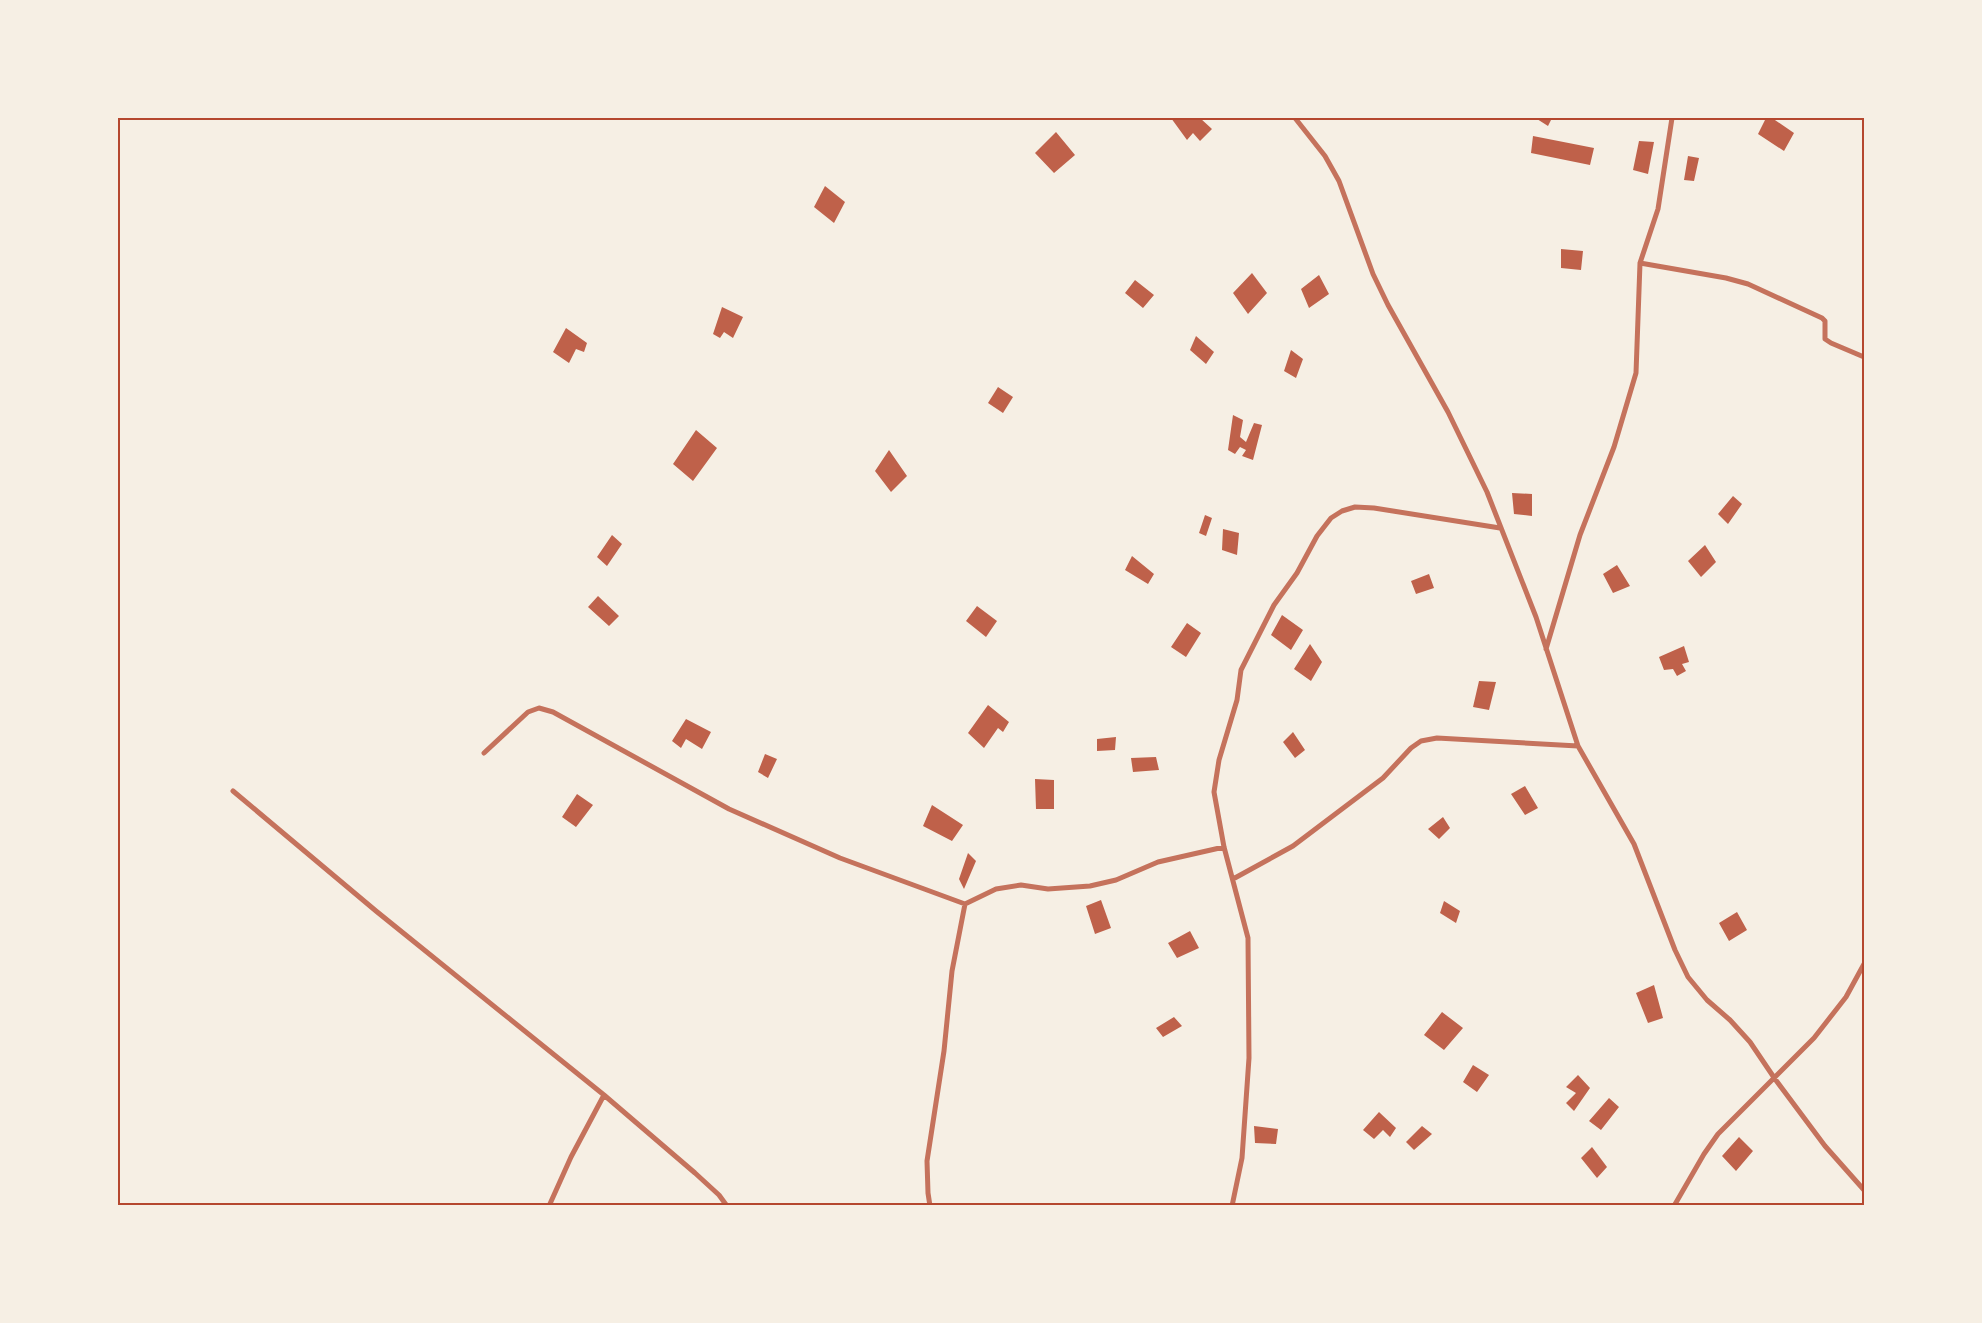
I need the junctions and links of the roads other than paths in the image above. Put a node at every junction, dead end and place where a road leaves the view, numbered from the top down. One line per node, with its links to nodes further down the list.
1 (1295, 118): 5 (street)
2 (1672, 118): 3 (street)
3 (1640, 263): 4 (street); 6 (street)
4 (1864, 357)
5 (1500, 528): 6 (street); 10 (street)
6 (1546, 649): 7 (street)
7 (1578, 746): 11 (street); 14 (street)
8 (484, 752): 12 (street)
9 (233, 791): 15 (street)
10 (1224, 847): 11 (street); 12 (street)
11 (1233, 879): 20 (street)
12 (966, 904): 19 (street)
13 (1864, 964): 14 (street)
14 (1775, 1079): 16 (street); 21 (street)
15 (604, 1095): 17 (street); 18 (street)
16 (1864, 1190)
17 (549, 1206)
18 (727, 1206)
19 (930, 1206)
20 (1232, 1206)
21 (1674, 1206)

